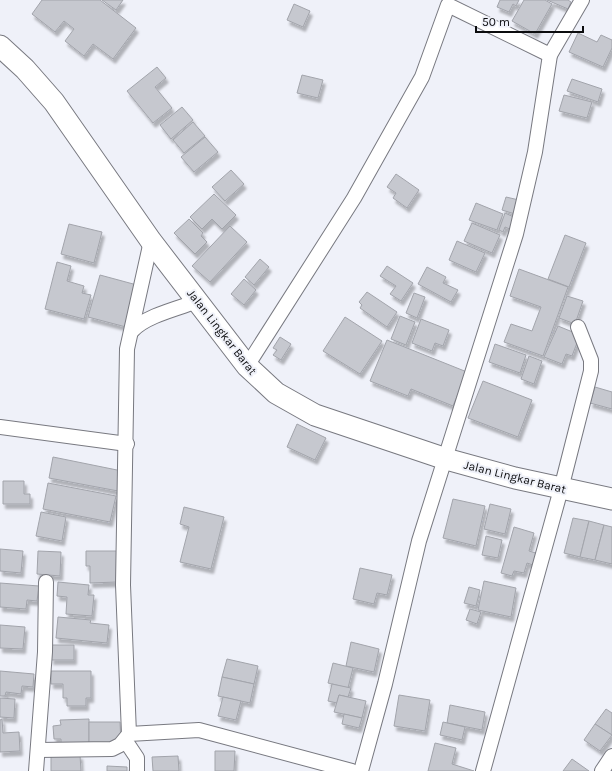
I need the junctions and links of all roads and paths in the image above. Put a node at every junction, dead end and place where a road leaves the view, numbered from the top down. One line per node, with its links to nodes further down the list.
1 (582, 0): 4 (street)
2 (449, 3): 4 (street); 9 (street)
3 (0, 46): 5 (highway, Jalan Lingkar Barat)
4 (550, 55): 12 (street)
5 (152, 240): 6 (highway, Jalan Lingkar Barat); 8 (street)
6 (198, 301): 8 (street); 9 (highway, Jalan Lingkar Barat)
7 (578, 327): 13 (street)
8 (132, 331): 11 (street)
9 (247, 366): 12 (highway, Jalan Lingkar Barat)
10 (0, 427): 11 (street)
11 (127, 444): 16 (street)
12 (446, 459): 13 (highway, Jalan Lingkar Barat); 22 (street)
13 (561, 489): 14 (highway, Jalan Lingkar Barat); 23 (street)
14 (612, 499)
15 (46, 582): 17 (street)
16 (127, 737): 17 (street); 20 (street); 21 (street)
17 (38, 750): 19 (street)
18 (612, 756): 24 (street)
19 (36, 771)
20 (138, 771)
21 (352, 771)
22 (361, 771)
23 (483, 771)
24 (602, 771)

